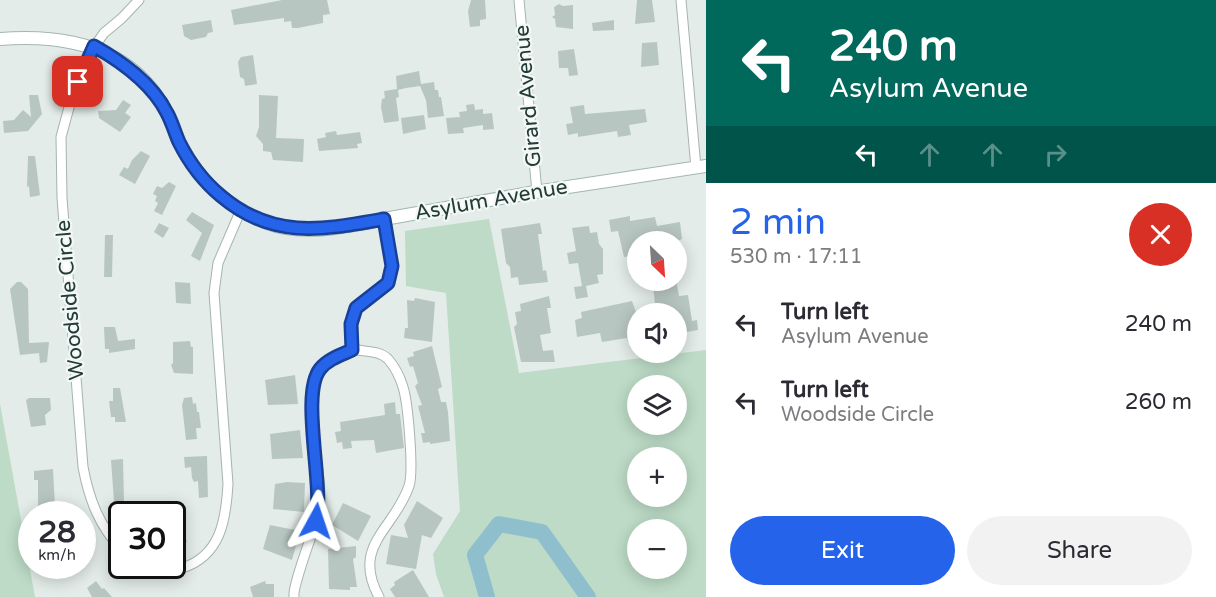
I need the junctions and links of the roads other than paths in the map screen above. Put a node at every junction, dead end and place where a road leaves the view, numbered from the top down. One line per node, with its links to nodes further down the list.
1 (139, 0): 5 (street, Woodside Circle)
2 (519, 0): 7 (street, Girard Avenue)
3 (681, 0): 6 (street)
4 (0, 39): 5 (main road, Asylum Avenue)
5 (94, 46): 8 (main road, Asylum Avenue); 11 (street, Woodside Circle)
6 (701, 167): 7 (main road, Asylum Avenue)
7 (537, 192): 9 (main road, Asylum Avenue)
8 (240, 212): 9 (main road, Asylum Avenue); 12 (street)
9 (384, 219): 10 (street)
10 (352, 350): 13 (street); 14 (street)
11 (108, 534)
12 (186, 566)
13 (294, 597)
14 (379, 597)

